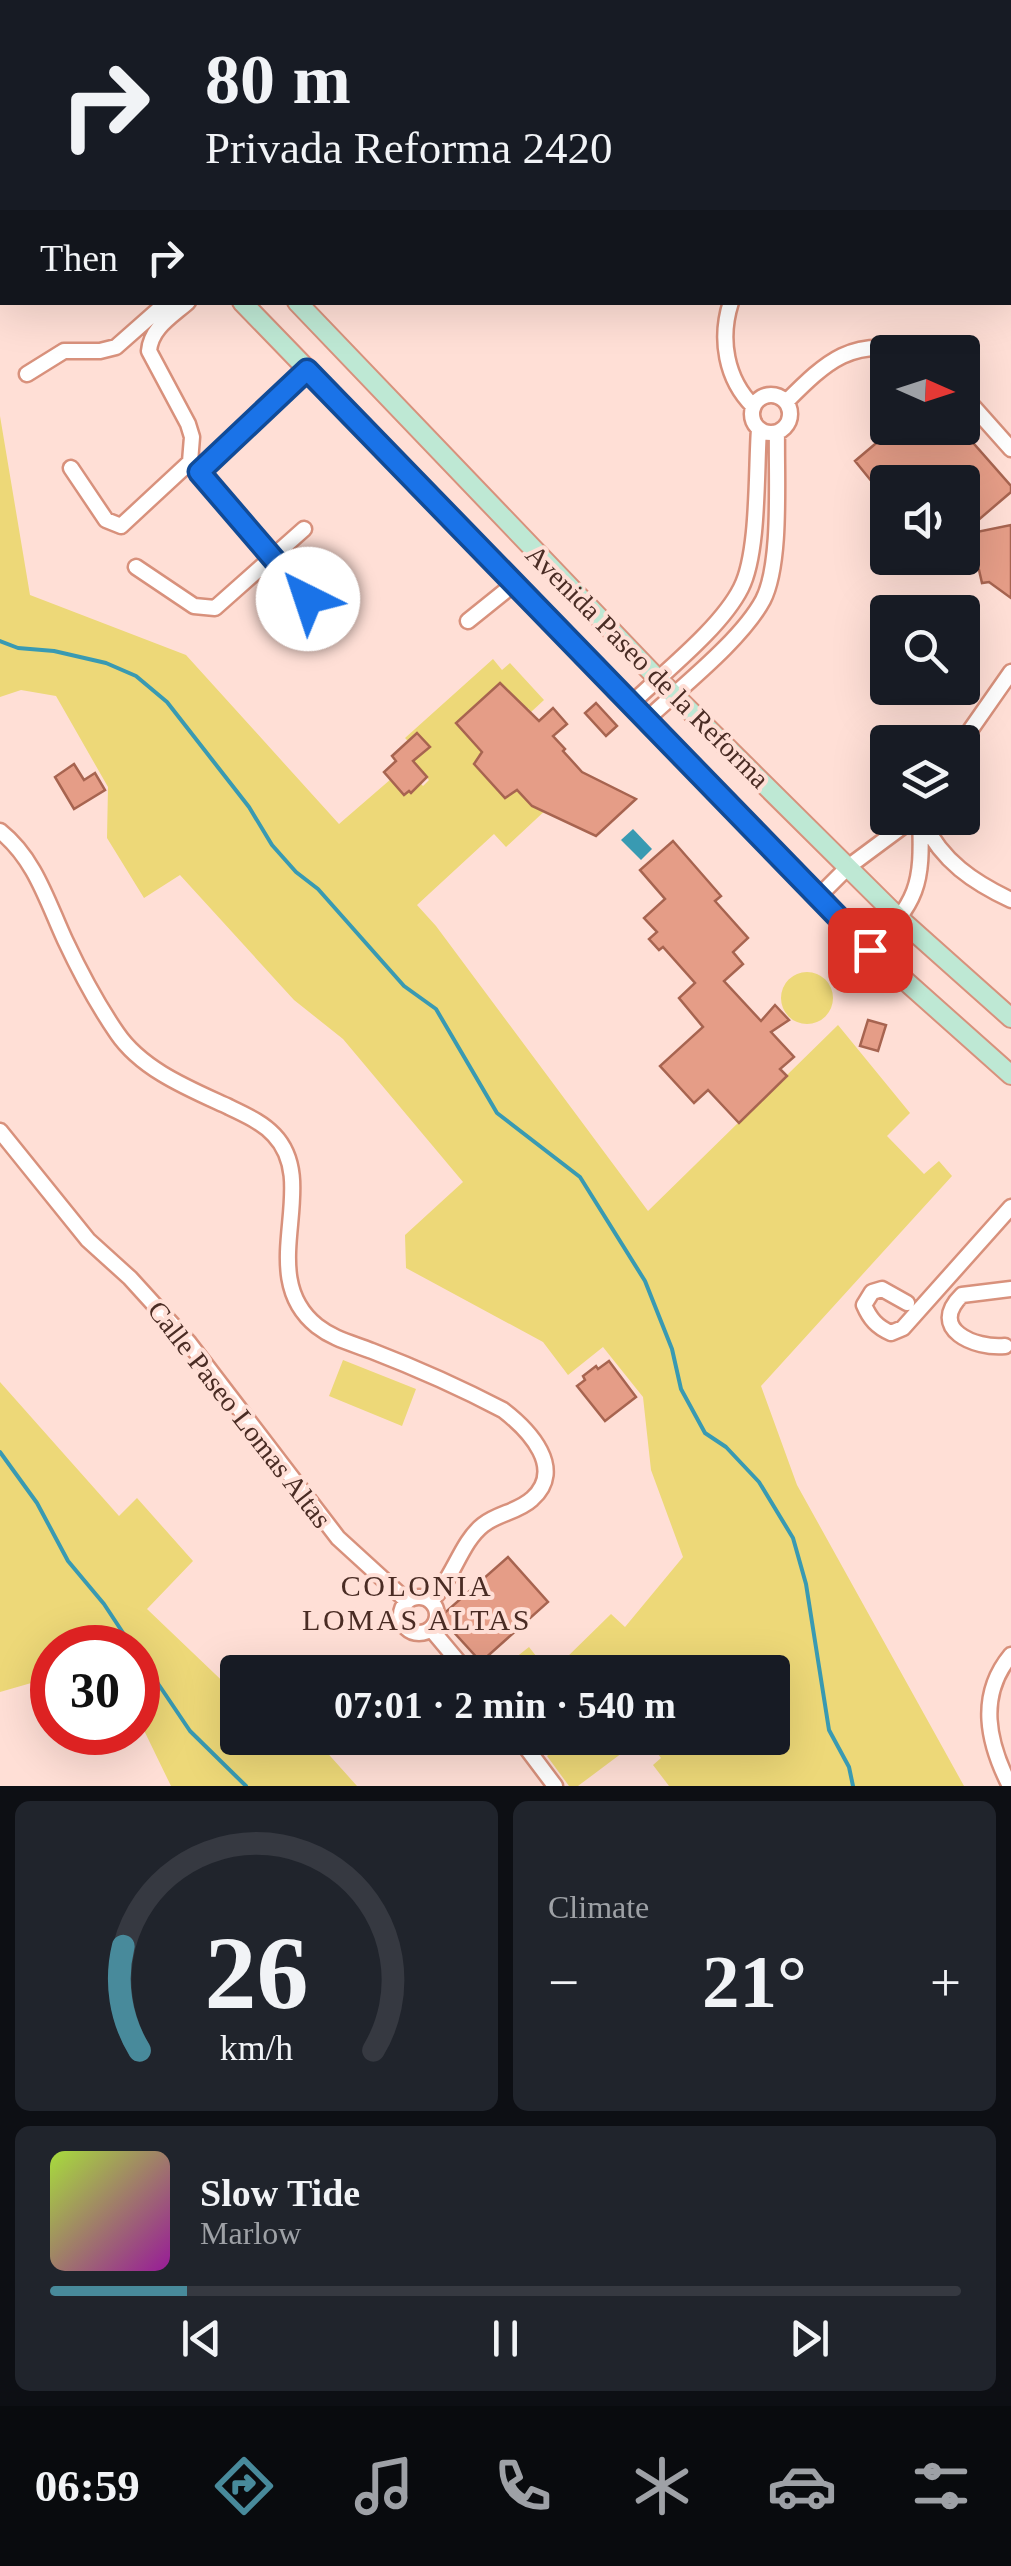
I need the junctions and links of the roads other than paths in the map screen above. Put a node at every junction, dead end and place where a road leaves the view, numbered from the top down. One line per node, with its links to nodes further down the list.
1 (164, 305): 8 (street)
2 (185, 305): 15 (street)
3 (245, 305): 7 (main road, Avenida Paseo de la Reforma)
4 (300, 305): 17 (main road, Avenida Paseo de la Reforma)
5 (730, 305): 10 (street)
6 (870, 349): 9 (street)
7 (307, 370): 15 (street); 18 (main road, Avenida Paseo de la Reforma)
8 (27, 374)
9 (786, 402): 10 (street); 13 (street)
10 (754, 406): 12 (street)
11 (980, 414): 14 (street)
12 (758, 429): 13 (street); 26 (street)
13 (778, 432): 27 (street)
14 (1011, 448)
15 (194, 467): 16 (street); 20 (street)
16 (70, 468)
17 (461, 475): 18 (main road); 26 (main road, Avenida Paseo de la Reforma)
18 (436, 502): 22 (main road, Avenida Paseo de la Reforma)
19 (304, 529): 20 (street)
20 (272, 558): 21 (street); 23 (street)
21 (136, 567)
22 (514, 584): 24 (street); 28 (main road, Avenida Paseo de la Reforma)
23 (308, 599)
24 (468, 621)
25 (1011, 672): 30 (street)
26 (657, 678): 27 (main road, Avenida Paseo de la Reforma); 28 (street)
27 (673, 694): 29 (street); 35 (main road, Avenida Paseo de la Reforma)
28 (630, 704): 29 (main road, Avenida Paseo de la Reforma)
29 (646, 721): 36 (main road, Avenida Paseo de la Reforma)
30 (974, 725)
31 (0, 832): 48 (street)
32 (894, 835): 35 (street)
33 (920, 835): 38 (street)
34 (929, 835): 37 (street)
35 (848, 867): 36 (street); 38 (main road, Avenida Paseo de la Reforma)
36 (818, 898): 39 (main road, Avenida Paseo de la Reforma)
37 (1011, 900)
38 (900, 919): 39 (street); 40 (main road, Avenida Paseo de la Reforma)
39 (870, 950): 41 (main road, Avenida Paseo de la Reforma)
40 (1011, 1018)
41 (1011, 1075)
42 (0, 1131): 47 (street, Calle Paseo Lomas Altas)
43 (1011, 1208): 45 (street)
44 (1011, 1289): 46 (street)
45 (907, 1304)
46 (1005, 1346)
47 (407, 1601): 48 (street); 49 (street)
48 (431, 1601): 49 (street)
49 (431, 1628): 50 (street)
50 (454, 1655)
51 (1011, 1656): 54 (street)
52 (532, 1755): 53 (street)
53 (555, 1786)
54 (1010, 1786)

